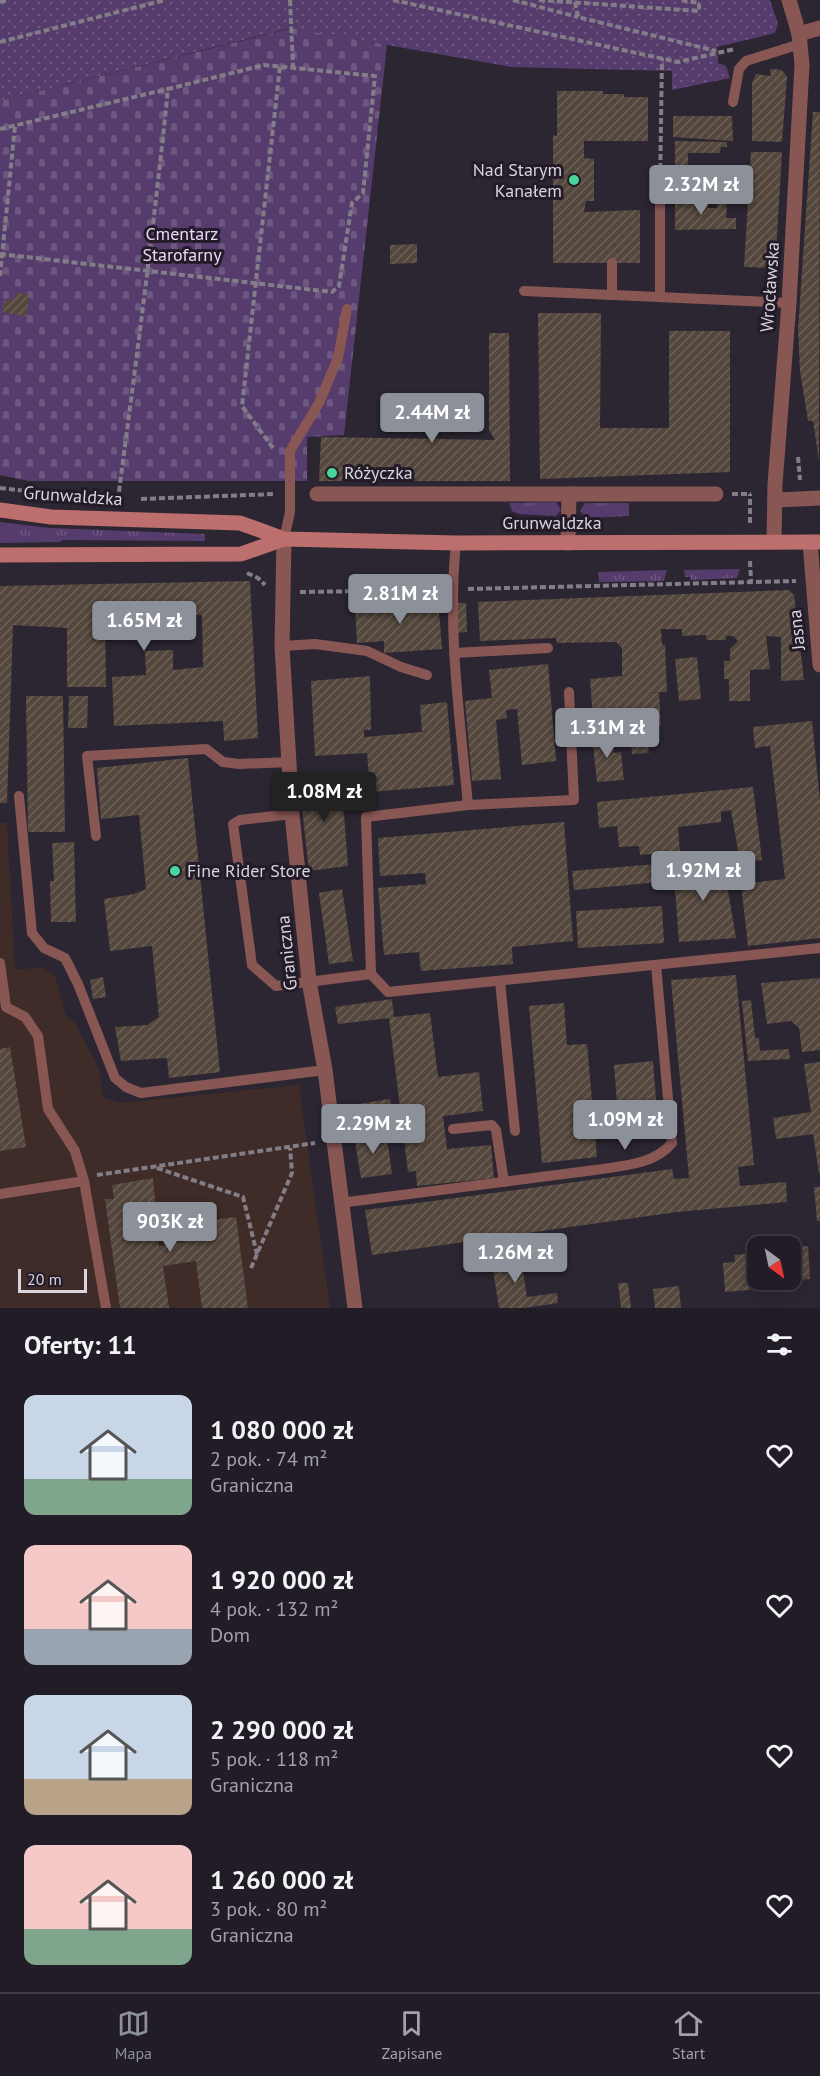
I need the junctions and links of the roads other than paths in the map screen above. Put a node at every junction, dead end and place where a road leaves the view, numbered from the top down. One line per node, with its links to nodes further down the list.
1 (789, 0): 3 (street, Wrocławska)
2 (820, 28): 3 (street)
3 (800, 39): 4 (lane); 10 (street, Wrocławska)
4 (733, 102)
5 (660, 201): 9 (lane)
6 (612, 263): 8 (lane)
7 (524, 291): 8 (lane)
8 (612, 295): 9 (lane)
9 (660, 297): 10 (lane)
10 (789, 303): 16 (street, Wrocławska)
11 (347, 309): 18 (lane)
12 (317, 494): 13 (street)
13 (569, 494): 14 (street); 22 (street)
14 (716, 494)
15 (820, 498): 16 (street)
16 (775, 500): 19 (street, Wrocławska)
17 (0, 510): 18 (main road, Grunwaldzka)
18 (284, 539): 21 (main road, Grunwaldzka); 23 (main road, Grunwaldzka); 24 (street, Graniczna)
19 (774, 542): 20 (main road, Grunwaldzka); 22 (main road, Grunwaldzka)
20 (815, 542): 27 (street, Jasna)
21 (456, 543): 22 (main road, Grunwaldzka); 26 (lane)
22 (568, 543)
23 (0, 555)
24 (282, 646): 28 (lane); 30 (street, Graniczna)
25 (548, 648): 26 (lane)
26 (453, 653): 32 (lane)
27 (820, 665)
28 (427, 675)
29 (569, 692): 32 (lane)
30 (290, 762): 33 (street, Graniczna); 34 (lane)
31 (19, 796): 41 (lane)
32 (468, 805): 38 (lane)
33 (292, 814): 39 (street, Graniczna); 39 (lane)
34 (96, 836)
35 (820, 948): 37 (lane)
36 (0, 963): 44 (lane)
37 (656, 965): 40 (lane); 45 (lane)
38 (371, 974): 39 (lane); 40 (lane)
39 (309, 981): 41 (street, Graniczna)
40 (500, 981): 43 (lane)
41 (325, 1070): 47 (street, Graniczna)
42 (453, 1129): 45 (lane)
43 (515, 1131)
44 (84, 1181): 46 (lane); 48 (lane)
45 (504, 1182): 47 (lane)
46 (0, 1194)
47 (340, 1203): 49 (street, Graniczna)
48 (106, 1308)
49 (355, 1308)

